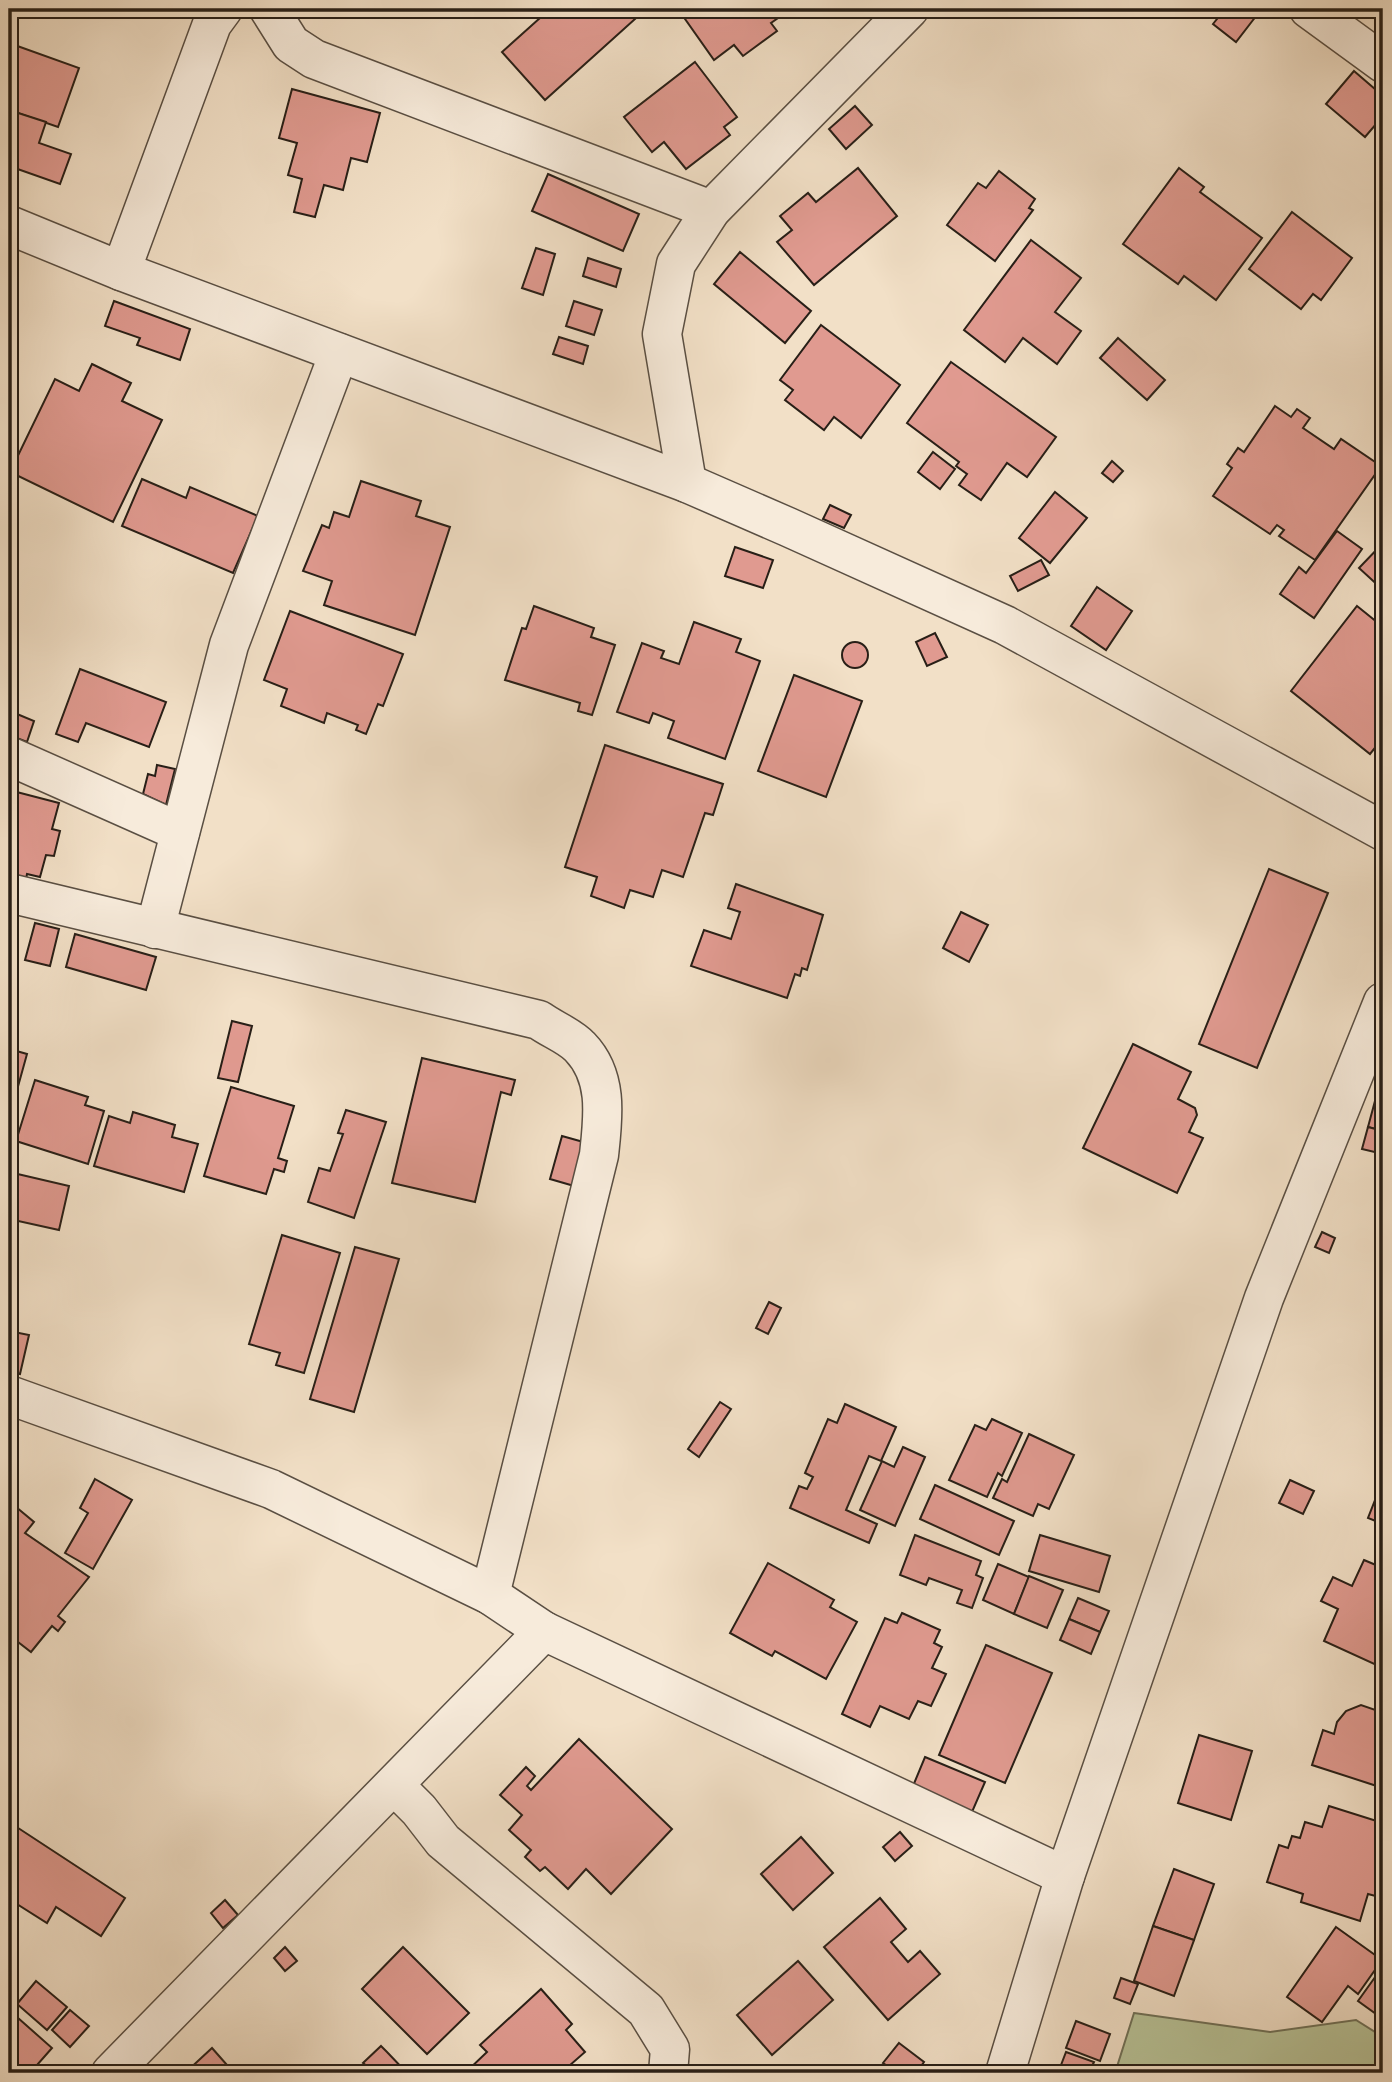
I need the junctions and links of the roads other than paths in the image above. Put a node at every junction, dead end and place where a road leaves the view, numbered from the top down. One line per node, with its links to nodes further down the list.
1 (223, 9): 8 (street)
2 (269, 9): 6 (street)
3 (909, 9): 6 (street)
4 (1309, 9): 5 (street)
5 (1383, 63)
6 (711, 209): 10 (street)
7 (9, 225): 8 (street)
8 (121, 271): 9 (street)
9 (339, 354): 10 (street); 13 (street)
10 (687, 483): 12 (street)
11 (9, 756): 13 (street)
12 (1383, 831)
13 (180, 832): 15 (street)
14 (9, 892): 15 (street)
15 (155, 929): 18 (street)
16 (1383, 1002): 21 (street)
17 (9, 1395): 18 (street)
18 (490, 1595): 19 (street)
19 (544, 1631): 20 (street); 21 (street)
20 (394, 1785): 22 (street); 23 (street)
21 (1065, 1876): 24 (street)
22 (111, 2073)
23 (668, 2073)
24 (1005, 2073)

